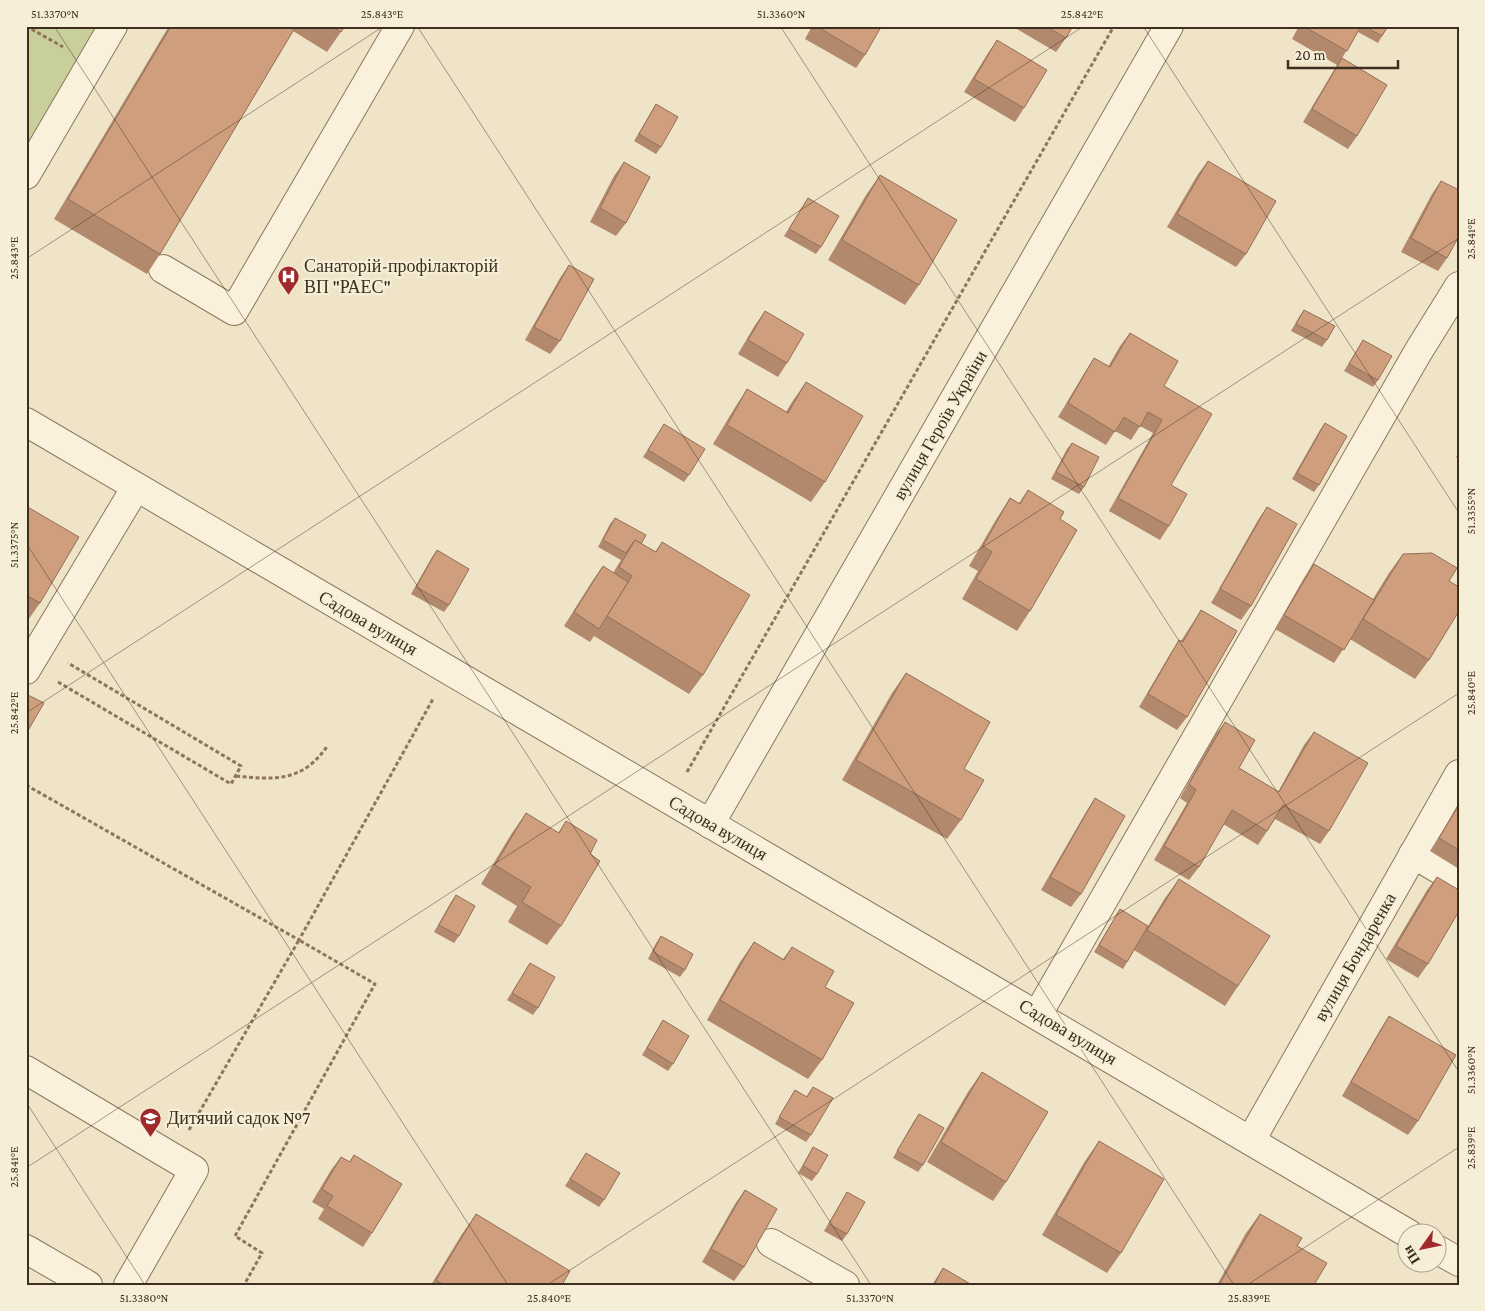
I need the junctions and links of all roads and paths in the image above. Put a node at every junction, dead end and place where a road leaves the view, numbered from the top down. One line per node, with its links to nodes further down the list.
1 (26, 26): 6 (path)
2 (113, 26): 6 (street)
3 (400, 26): 8 (street)
4 (1114, 26): 15 (path)
5 (1169, 26): 19 (street, вулиця Героїв України)
6 (91, 64): 7 (street)
7 (26, 175)
8 (163, 269)
9 (1459, 286): 23 (street)
10 (26, 422): 11 (street, Садова вулиця)
11 (136, 487): 12 (street); 13 (street, Садова вулиця)
12 (32, 660): 17 (path); 17 (path)
13 (449, 670): 19 (street, Садова вулиця); 22 (path)
14 (328, 745): 17 (path)
15 (687, 773)
16 (1459, 774): 20 (street, вулиця Бондаренка)
17 (236, 776)
18 (26, 785): 22 (path)
19 (710, 824): 23 (street, Садова вулиця)
20 (1413, 854): 21 (street); 25 (street, вулиця Бондаренка)
21 (1459, 881)
22 (299, 940): 26 (path); 34 (path)
23 (1038, 1014): 25 (street, Садова вулиця)
24 (26, 1070): 26 (street)
25 (1251, 1140): 27 (street, Садова вулиця)
26 (173, 1158): 33 (street)
27 (1398, 1227)
28 (770, 1243): 35 (street)
29 (26, 1249): 32 (street)
30 (1448, 1256): 31 (street)
31 (1459, 1262)
32 (88, 1285)
33 (128, 1285)
34 (244, 1285)
35 (845, 1285)

